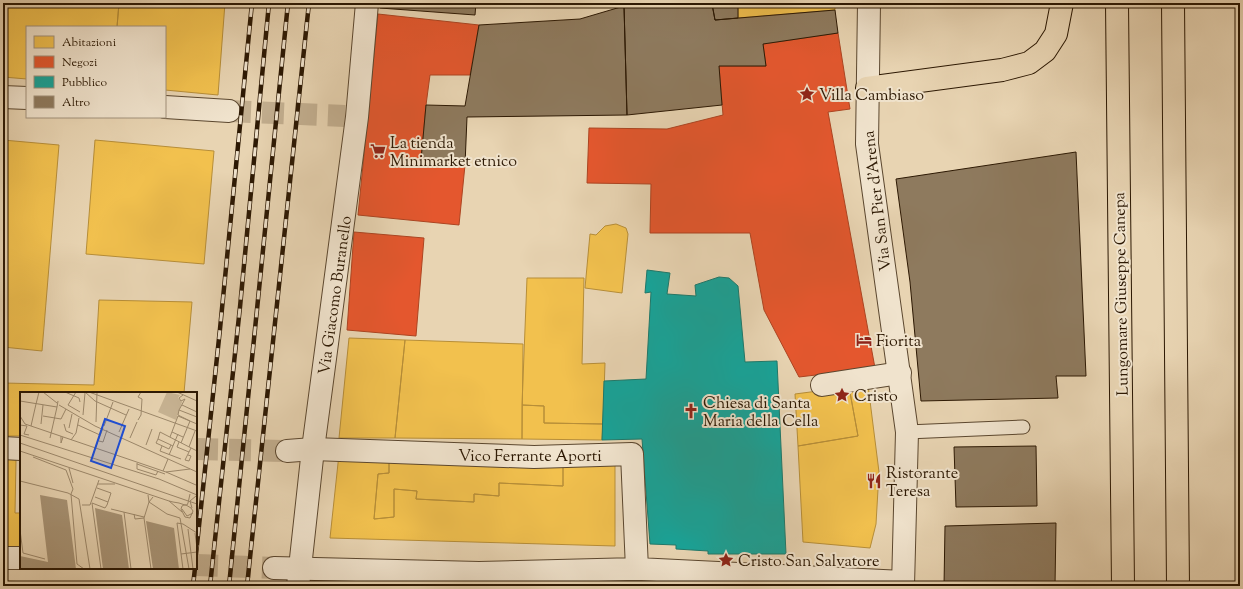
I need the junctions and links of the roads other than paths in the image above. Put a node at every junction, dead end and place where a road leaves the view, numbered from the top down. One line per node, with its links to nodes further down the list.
1 (367, 3): 17 (street, Via Giacomo Buranello)
2 (869, 3): 6 (street, Via San Pier d'Arena)
3 (1062, 3): 6 (highway)
4 (1117, 3): 26 (highway, Lungomare Giuseppe Canepa)
5 (1173, 3): 27 (highway)
6 (868, 88): 11 (street, Via San Pier d'Arena)
7 (3, 97): 8 (street)
8 (26, 98)
9 (166, 107): 10 (street)
10 (229, 111)
11 (900, 373): 12 (street); 14 (street, Via San Pier d'Arena)
12 (822, 385)
13 (1023, 426): 14 (lane)
14 (907, 432): 25 (street, Via San Pier d'Arena)
15 (3, 448): 16 (street)
16 (20, 449)
17 (313, 449): 18 (street); 22 (street, Vico Ferrante Aporti); 23 (street, Via Giacomo Buranello)
18 (287, 451)
19 (3, 558): 20 (street)
20 (20, 558)
21 (274, 568): 23 (street)
22 (637, 569): 24 (street); 25 (street)
23 (299, 577): 24 (street)
24 (479, 580)
25 (903, 584)
26 (1123, 586)
27 (1178, 586)

